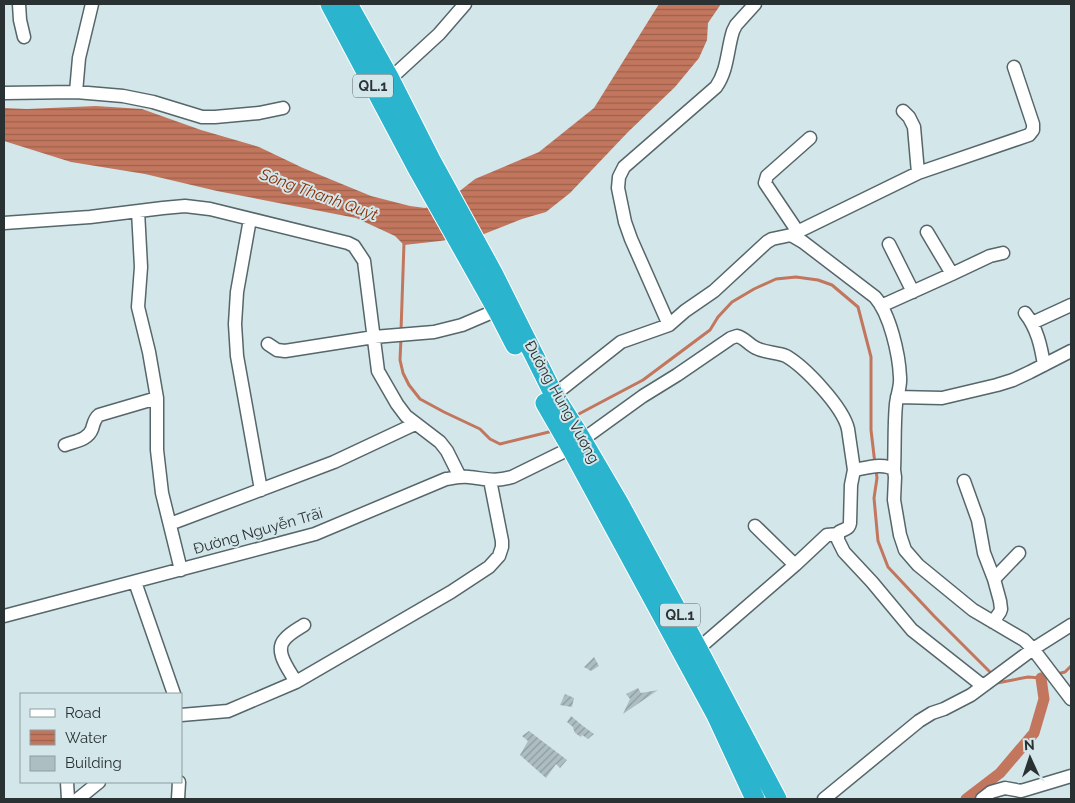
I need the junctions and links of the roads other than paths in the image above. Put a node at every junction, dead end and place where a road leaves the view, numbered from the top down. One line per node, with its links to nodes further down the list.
1 (19, 4): 7 (street)
2 (92, 4): 10 (street)
3 (330, 4): 15 (highway, Đường Hùng Vương / QL.1)
4 (348, 4): 9 (highway, Đường Hùng Vương / QL.1)
5 (465, 4): 9 (street)
6 (755, 4): 30 (street)
7 (24, 37)
8 (1014, 67): 16 (street)
9 (390, 79): 15 (highway, Đường Hùng Vương / QL.1)
10 (76, 92): 11 (street); 12 (street)
11 (4, 93)
12 (283, 108)
13 (903, 111): 16 (street)
14 (810, 138): 21 (street)
15 (424, 164): 25 (highway, Đường Hùng Vương / QL.1)
16 (918, 173): 21 (street)
17 (138, 211): 18 (street); 19 (street); 36 (street)
18 (250, 219): 31 (street); 46 (street)
19 (4, 223)
20 (927, 232): 24 (street)
21 (795, 234): 28 (street); 30 (street)
22 (889, 244): 26 (street)
23 (1003, 253): 24 (street)
24 (952, 274): 26 (street)
25 (486, 276): 29 (highway, Đường Hùng Vương / QL.1); 37 (highway, Đường Hùng Vương / QL.1)
26 (913, 292): 28 (street)
27 (1071, 305): 34 (street)
28 (881, 306): 35 (street)
29 (497, 310): 31 (street); 37 (highway, Đường Hùng Vương / QL.1)
30 (669, 325): 37 (street)
31 (374, 337): 32 (street); 38 (street)
32 (268, 344)
33 (1071, 351): 34 (street)
34 (1044, 365): 35 (street)
35 (897, 397): 42 (street)
36 (157, 398): 40 (street); 47 (street)
37 (555, 405): 39 (highway, Đường Hùng Vương / QL.1)
38 (415, 424): 43 (street); 46 (street)
39 (577, 441): 41 (street, Đường Nguyễn Trãi); 44 (street, Đường Nguyễn Trãi); 59 (highway, Đường Hùng Vương / QL.1); 73 (highway, Đường Hùng Vương / QL.1)
40 (65, 445)
41 (854, 470): 42 (street); 49 (street)
42 (894, 470): 56 (street)
43 (460, 477): 44 (street, Đường Nguyễn Trãi); 52 (street, Đường Nguyễn Trãi)
44 (490, 480): 62 (street)
45 (964, 481): 53 (street)
46 (261, 490): 47 (street)
47 (170, 524): 52 (street)
48 (755, 526): 51 (street)
49 (838, 534): 51 (street); 61 (street)
50 (1019, 553): 53 (street)
51 (794, 565): 59 (street)
52 (181, 570): 54 (street, Đường Nguyễn Trãi)
53 (994, 580): 56 (street)
54 (135, 582): 55 (street, Đường Nguyễn Trãi); 63 (street)
55 (4, 616)
56 (993, 622): 60 (street)
57 (304, 625): 62 (street)
58 (1071, 625): 60 (street)
59 (698, 649): 74 (highway, Đường Hùng Vương / QL.1)
60 (1033, 649): 61 (street); 64 (street)
61 (991, 680): 75 (street)
62 (296, 682): 65 (street)
63 (174, 693)
64 (1071, 699)
65 (182, 715)
66 (1071, 776): 76 (street)
67 (67, 783): 70 (street)
68 (98, 783): 71 (street)
69 (179, 783): 72 (street)
70 (68, 799)
71 (78, 799)
72 (178, 799)
73 (755, 799)
74 (777, 799)
75 (824, 799)
76 (982, 799)

